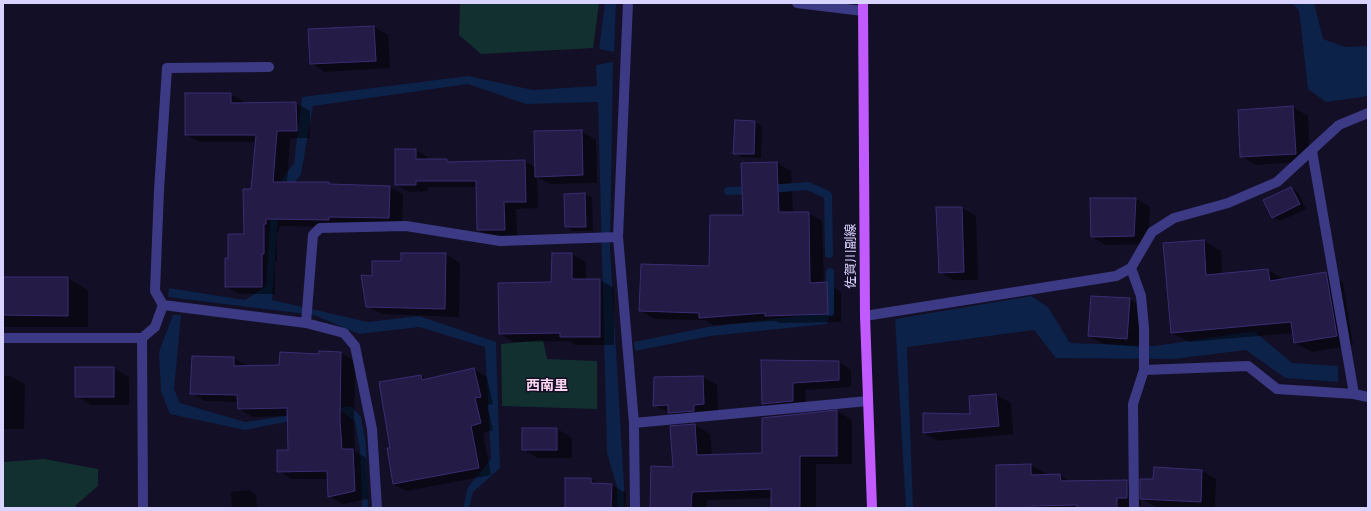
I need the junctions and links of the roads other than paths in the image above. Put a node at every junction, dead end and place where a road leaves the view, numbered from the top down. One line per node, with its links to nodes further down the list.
1 (628, 3): 7 (street)
2 (797, 3): 3 (street)
3 (863, 7): 10 (main road, 佐賀川副線)
4 (269, 67): 9 (street)
5 (1368, 113): 6 (street)
6 (1312, 151): 8 (street); 15 (street)
7 (618, 237): 11 (street); 18 (street)
8 (1131, 268): 10 (street); 14 (street)
9 (162, 305): 11 (street); 13 (street)
10 (865, 316): 17 (main road, 佐賀川副線)
11 (306, 321): 20 (street)
12 (3, 338): 13 (street)
13 (142, 338): 19 (street)
14 (1144, 370): 15 (street); 23 (street)
15 (1354, 394): 16 (street)
16 (1368, 397)
17 (868, 401): 18 (street); 22 (main road, 佐賀川副線)
18 (634, 423): 21 (street)
19 (143, 508)
20 (377, 508)
21 (635, 508)
22 (872, 508)
23 (1134, 508)

